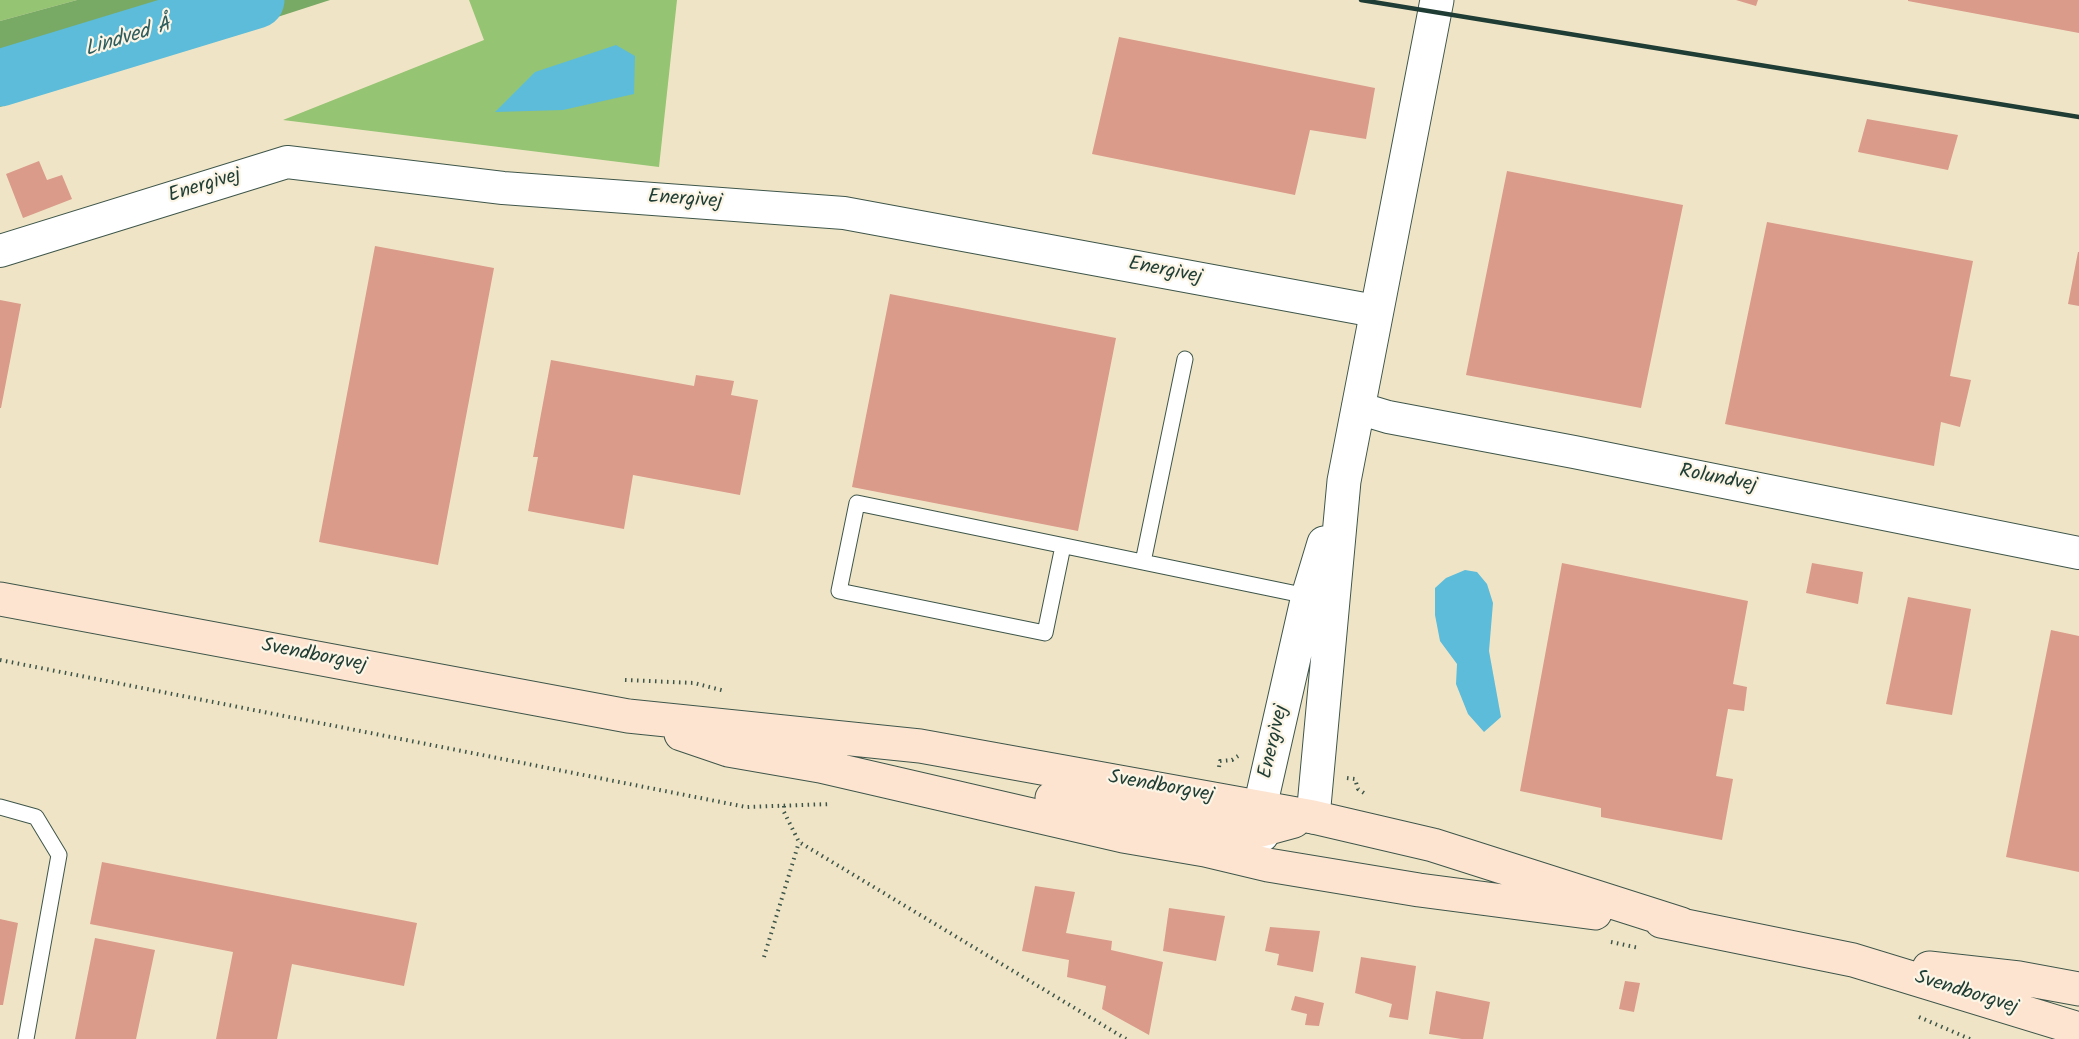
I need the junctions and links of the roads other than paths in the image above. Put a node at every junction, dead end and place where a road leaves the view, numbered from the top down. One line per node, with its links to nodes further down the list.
1 (1437, 0): 3 (street, Energivej)
2 (0, 251): 3 (street, Energivej)
3 (1376, 311): 5 (street, Energivej)
4 (1185, 359): 8 (lane)
5 (1358, 408): 7 (street, Rolundvej); 10 (street, Energivej)
6 (1063, 546): 6 (lane); 8 (lane)
7 (2079, 553)
8 (1143, 562): 10 (lane)
9 (0, 598): 11 (main road, Svendborgvej)
10 (1320, 599): 14 (street, Energivej); 15 (street, Energivej)
11 (628, 716): 12 (main road, Svendborgvej); 15 (main road, Svendborgvej)
12 (820, 766): 15 (main road); 16 (main road, Svendborgvej)
13 (0, 807): 21 (lane)
14 (1313, 816): 15 (main road, Svendborgvej); 17 (main road, Svendborgvej)
15 (1260, 819): 16 (street, Energivej)
16 (1268, 865): 17 (main road, Svendborgvej)
17 (1681, 924): 18 (main road, Svendborgvej)
18 (1853, 960): 19 (main road, Svendborgvej); 20 (main road, Svendborgvej)
19 (2079, 989)
20 (2079, 1029)
21 (26, 1039)

